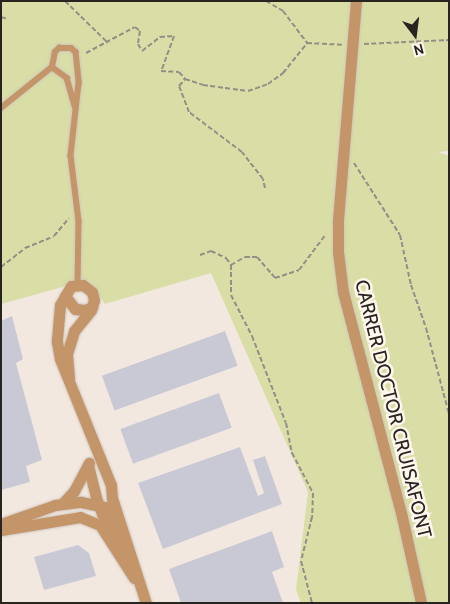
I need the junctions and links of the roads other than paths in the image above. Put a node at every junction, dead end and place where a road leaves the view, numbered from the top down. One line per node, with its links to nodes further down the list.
1 (356, 1): 18 (street, CARRER DOCTOR CRUISAFONT)
2 (52, 67): 3 (lane); 3 (lane); 4 (lane)
3 (75, 107): 5 (lane)
4 (1, 108)
5 (78, 285): 6 (street); 7 (street)
6 (65, 296): 7 (street); 8 (street)
7 (92, 307): 8 (street)
8 (69, 378): 9 (street)
9 (93, 447): 10 (street); 12 (street)
10 (88, 465): 11 (street); 12 (street)
11 (62, 504): 13 (street); 14 (street)
12 (104, 505): 13 (street); 16 (street); 17 (street)
13 (82, 510): 15 (street); 16 (street)
14 (1, 524)
15 (1, 530)
16 (124, 559): 17 (street)
17 (145, 599)
18 (421, 603)

